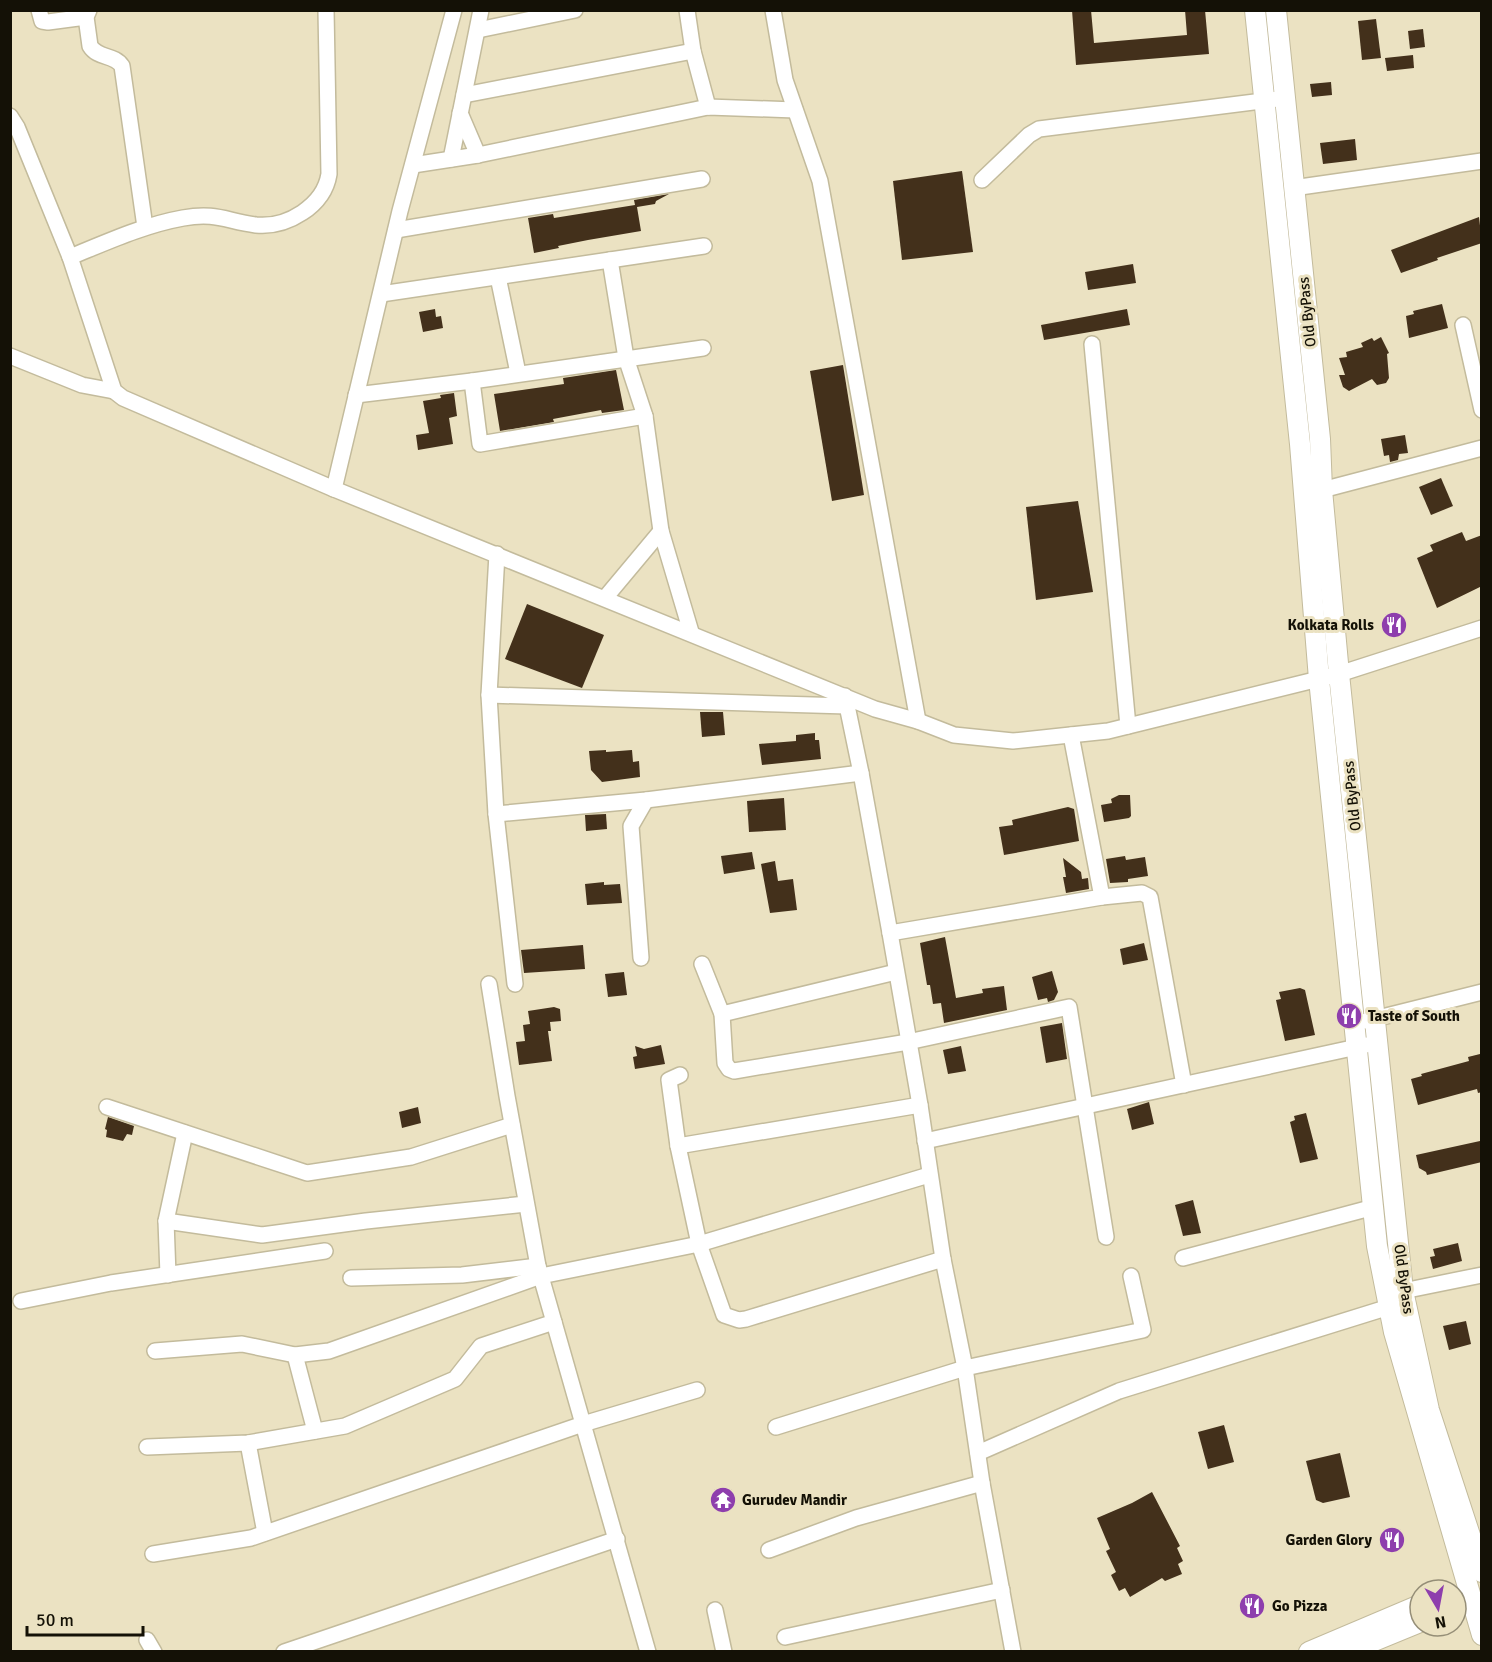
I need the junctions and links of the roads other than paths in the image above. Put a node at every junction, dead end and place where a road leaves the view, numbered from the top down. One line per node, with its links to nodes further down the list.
1 (39, 10): 10 (street)
2 (326, 10): 27 (street)
3 (454, 10): 23 (street)
4 (481, 10): 11 (street)
5 (575, 10): 11 (street)
6 (687, 10): 12 (street)
7 (773, 10): 17 (street)
8 (1255, 10): 15 (main road)
9 (1281, 11): 14 (main road, Old ByPass)
10 (87, 14): 27 (street)
11 (478, 30): 13 (street)
12 (693, 51): 13 (street); 16 (street)
13 (464, 95): 18 (street)
14 (1286, 98): 15 (street); 26 (main road, Old ByPass)
15 (1263, 102): 25 (street); 46 (main road)
16 (708, 107): 17 (street); 20 (street)
17 (795, 110): 59 (street)
18 (460, 113): 20 (street); 21 (street)
19 (10, 116): 30 (street)
20 (477, 155): 21 (street)
21 (451, 159): 23 (street)
22 (1482, 161): 26 (street)
23 (413, 165): 28 (street)
24 (702, 179): 28 (street)
25 (982, 180)
26 (1293, 188): 45 (main road, Old ByPass)
27 (145, 227): 30 (street)
28 (396, 230): 33 (street)
29 (704, 246): 31 (street)
30 (70, 257): 41 (street)
31 (609, 260): 32 (street); 38 (street)
32 (498, 277): 33 (street); 39 (street)
33 (381, 294): 42 (street)
34 (1463, 325): 43 (street)
35 (1092, 344): 60 (street)
36 (703, 348): 38 (street)
37 (10, 356): 41 (street)
38 (626, 358): 39 (street); 44 (street)
39 (518, 373): 40 (street)
40 (472, 381): 42 (street); 44 (street)
41 (114, 391): 48 (street)
42 (356, 395): 48 (street)
43 (1482, 410)
44 (645, 416): 50 (street)
45 (1320, 439): 46 (main road); 49 (main road, Old ByPass)
46 (1300, 444): 56 (main road)
47 (1482, 448): 49 (street)
48 (334, 489): 51 (street)
49 (1322, 490): 55 (main road, Old ByPass)
50 (660, 531): 52 (street); 54 (street)
51 (497, 554): 52 (street); 57 (street)
52 (605, 598): 54 (street)
53 (1482, 628): 55 (street)
54 (691, 632): 58 (street)
55 (1339, 674): 56 (street); 74 (main road, Old ByPass)
56 (1319, 679): 60 (street); 75 (main road)
57 (489, 695): 58 (street); 64 (street)
58 (846, 701): 59 (street); 62 (street)
59 (918, 721): 61 (street)
60 (1128, 726): 61 (street)
61 (1071, 735): 65 (street)
62 (861, 773): 63 (street); 66 (street)
63 (646, 800): 64 (street); 67 (street)
64 (496, 814): 71 (street)
65 (1102, 897): 66 (street); 80 (street)
66 (890, 933): 69 (street)
67 (641, 958)
68 (702, 964): 73 (street)
69 (896, 972): 73 (street); 76 (street)
70 (489, 984): 84 (street)
71 (515, 984)
72 (1482, 992): 74 (street)
73 (722, 1014): 76 (street)
74 (1375, 1019): 75 (street); 77 (main road, Old ByPass)
75 (1354, 1023): 78 (main road)
76 (908, 1042): 81 (street); 83 (street)
77 (1378, 1043): 78 (street); 102 (main road, Old ByPass)
78 (1357, 1047): 80 (street); 90 (main road)
79 (680, 1075): 87 (street)
80 (1184, 1085): 83 (street)
81 (920, 1105): 86 (street); 87 (street)
82 (107, 1107): 85 (street)
83 (1086, 1107): 86 (street); 92 (street)
84 (512, 1125): 85 (street); 89 (street)
85 (185, 1133): 91 (street)
86 (925, 1141): 88 (street)
87 (678, 1146): 93 (street)
88 (929, 1175): 93 (street); 96 (street)
89 (526, 1204): 91 (street); 97 (street)
90 (1374, 1207): 95 (street); 104 (main road)
91 (166, 1221): 98 (street)
92 (1106, 1237)
93 (699, 1244): 96 (street); 97 (street)
94 (325, 1251): 98 (street)
95 (1183, 1258)
96 (943, 1259): 108 (street)
97 (540, 1271): 101 (street); 105 (street); 107 (street)
98 (168, 1275): 103 (street)
99 (1482, 1275): 102 (street)
100 (1131, 1276): 108 (street)
101 (351, 1278)
102 (1403, 1291): 121 (main road, Old ByPass)
103 (21, 1300)
104 (1389, 1308): 115 (street); 123 (main road)
105 (554, 1322): 110 (street); 112 (street)
106 (155, 1351): 107 (street)
107 (295, 1355): 112 (street)
108 (965, 1368): 111 (street); 115 (street)
109 (697, 1390): 110 (street)
110 (583, 1424): 117 (street); 118 (street)
111 (776, 1427)
112 (315, 1431): 113 (street)
113 (248, 1443): 114 (street); 117 (street)
114 (147, 1447)
115 (978, 1453): 116 (street)
116 (982, 1483): 119 (street); 122 (street)
117 (265, 1533): 120 (street)
118 (617, 1539): 129 (street); 130 (street)
119 (769, 1550)
120 (153, 1554)
121 (1482, 1572)
122 (1002, 1590): 128 (street); 132 (street)
123 (1469, 1594): 127 (main road)
124 (715, 1610): 131 (street)
125 (1408, 1610): 133 (main road)
126 (1408, 1627): 134 (main road)
127 (1482, 1635)
128 (785, 1637)
129 (642, 1650)
130 (284, 1652)
131 (724, 1652)
132 (1012, 1652)
133 (1309, 1652)
134 (1347, 1652)

